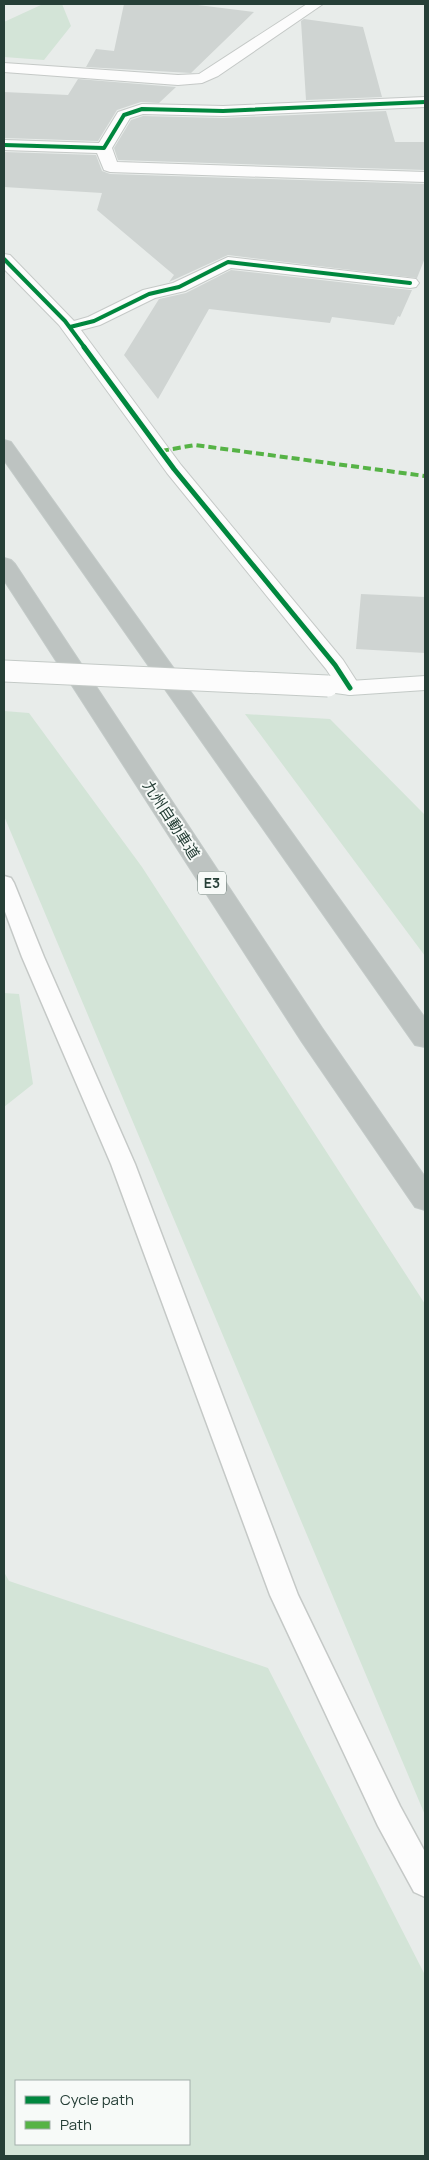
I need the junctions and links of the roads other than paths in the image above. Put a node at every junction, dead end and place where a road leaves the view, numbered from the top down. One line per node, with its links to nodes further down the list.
1 (316, 4): 2 (street)
2 (4, 68)
3 (425, 102): 5 (street)
4 (4, 145): 5 (street)
5 (104, 148): 6 (street)
6 (425, 177)
7 (4, 258): 9 (street)
8 (410, 283): 9 (street)
9 (70, 327): 14 (street)
10 (4, 446): 16 (highway)
11 (4, 564): 17 (highway, 九州自動車道 / E3)
12 (4, 671): 14 (street, bridge)
13 (425, 683): 14 (street)
14 (339, 687)
15 (4, 884): 18 (lane)
16 (425, 1038)
17 (425, 1199)
18 (425, 1882)

